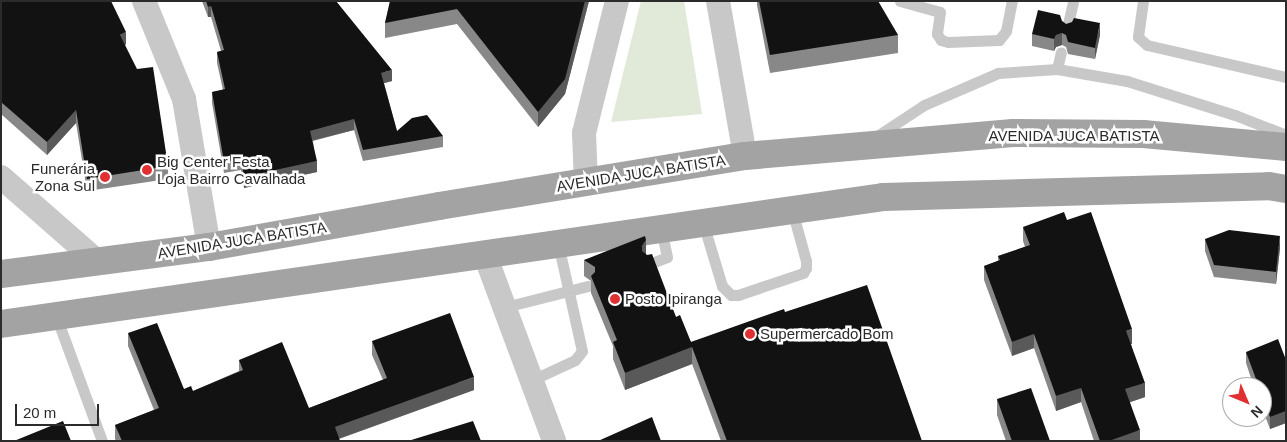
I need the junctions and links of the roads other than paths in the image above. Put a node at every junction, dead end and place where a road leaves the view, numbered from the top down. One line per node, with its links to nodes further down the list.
1 (144, 1): 23 (street)
2 (617, 1): 17 (street)
3 (718, 1): 15 (street)
4 (900, 1): 5 (lane)
5 (1012, 1)
6 (1073, 1): 8 (lane)
7 (1143, 1): 11 (lane)
8 (1067, 28)
9 (1061, 52): 10 (lane)
10 (1057, 69): 12 (lane); 13 (lane)
11 (1286, 77)
12 (1286, 135)
13 (864, 146): 14 (main road, AVENIDA JUCA BATISTA); 15 (main road, AVENIDA JUCA BATISTA)
14 (1286, 147)
15 (745, 156): 17 (main road, AVENIDA JUCA BATISTA)
16 (1, 177): 25 (street)
17 (586, 183): 23 (main road, AVENIDA JUCA BATISTA)
18 (1286, 189): 19 (main road)
19 (792, 210): 20 (main road); 20 (lane)
20 (703, 223): 21 (main road)
21 (661, 229): 22 (main road); 26 (lane)
22 (558, 244): 24 (main road); 29 (lane)
23 (209, 246): 25 (main road, AVENIDA JUCA BATISTA)
24 (485, 255): 30 (street); 31 (main road)
25 (98, 262): 27 (main road, AVENIDA JUCA BATISTA)
26 (649, 264)
27 (1, 274)
28 (588, 286): 29 (lane)
29 (568, 292): 30 (lane); 33 (lane)
30 (505, 307): 33 (street)
31 (56, 316): 32 (main road); 34 (lane)
32 (1, 324)
33 (532, 380): 35 (street)
34 (102, 441)
35 (554, 441)

